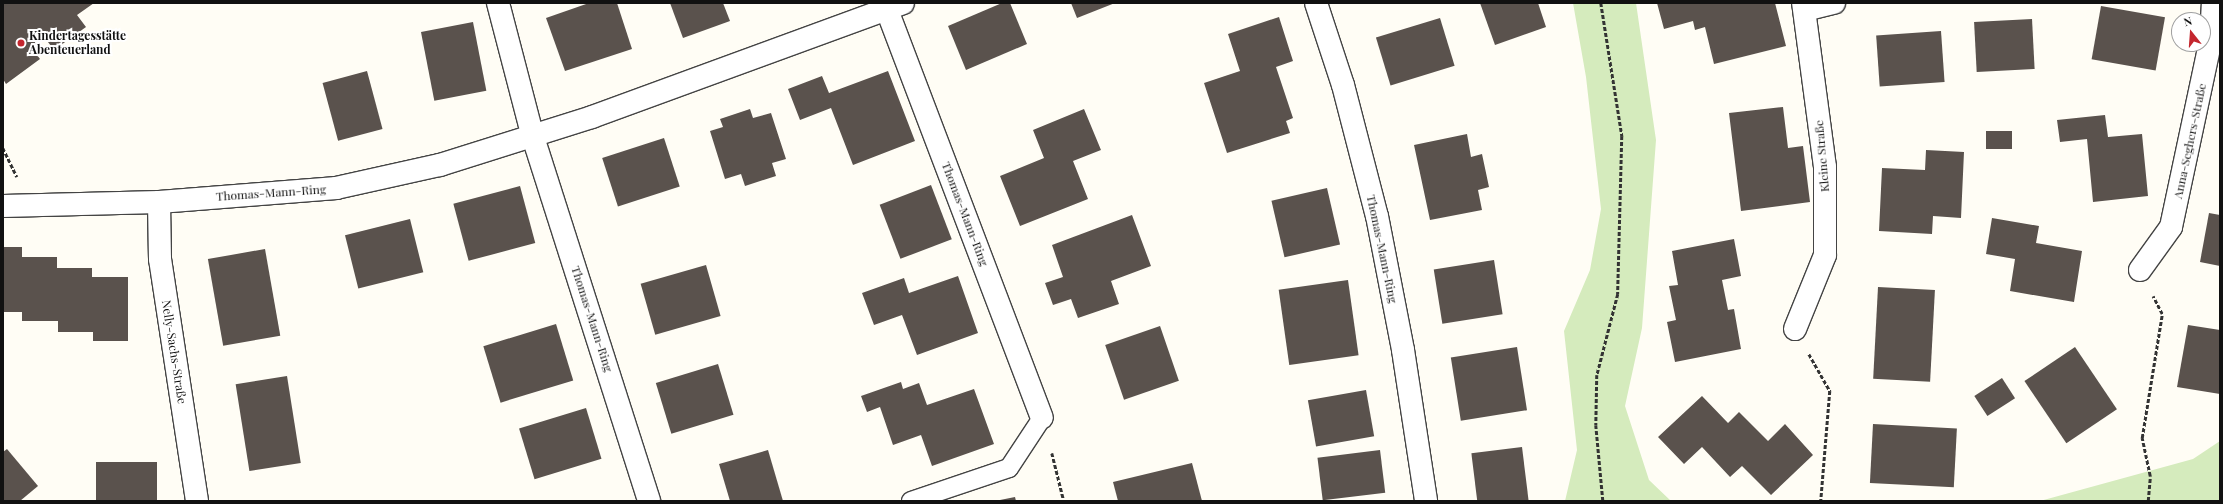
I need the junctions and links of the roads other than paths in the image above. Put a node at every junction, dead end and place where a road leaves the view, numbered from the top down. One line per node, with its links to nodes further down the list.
1 (498, 3): 7 (street)
2 (1316, 3): 16 (street, Thomas-Mann-Ring)
3 (1834, 3): 6 (street)
4 (2214, 3): 10 (street, Anna-Seghers-Straße)
5 (895, 6): 7 (street, Thomas-Mann-Ring); 12 (street, Thomas-Mann-Ring)
6 (1804, 6): 11 (street, Kleine Straße)
7 (533, 137): 8 (street, Thomas-Mann-Ring); 14 (street, Thomas-Mann-Ring)
8 (158, 202): 9 (street, Thomas-Mann-Ring); 13 (street, Nelly-Sachs-Straße)
9 (3, 206)
10 (2140, 270)
11 (1795, 328)
12 (1042, 418): 15 (lane)
13 (197, 501)
14 (649, 501)
15 (912, 501)
16 (1426, 501)

